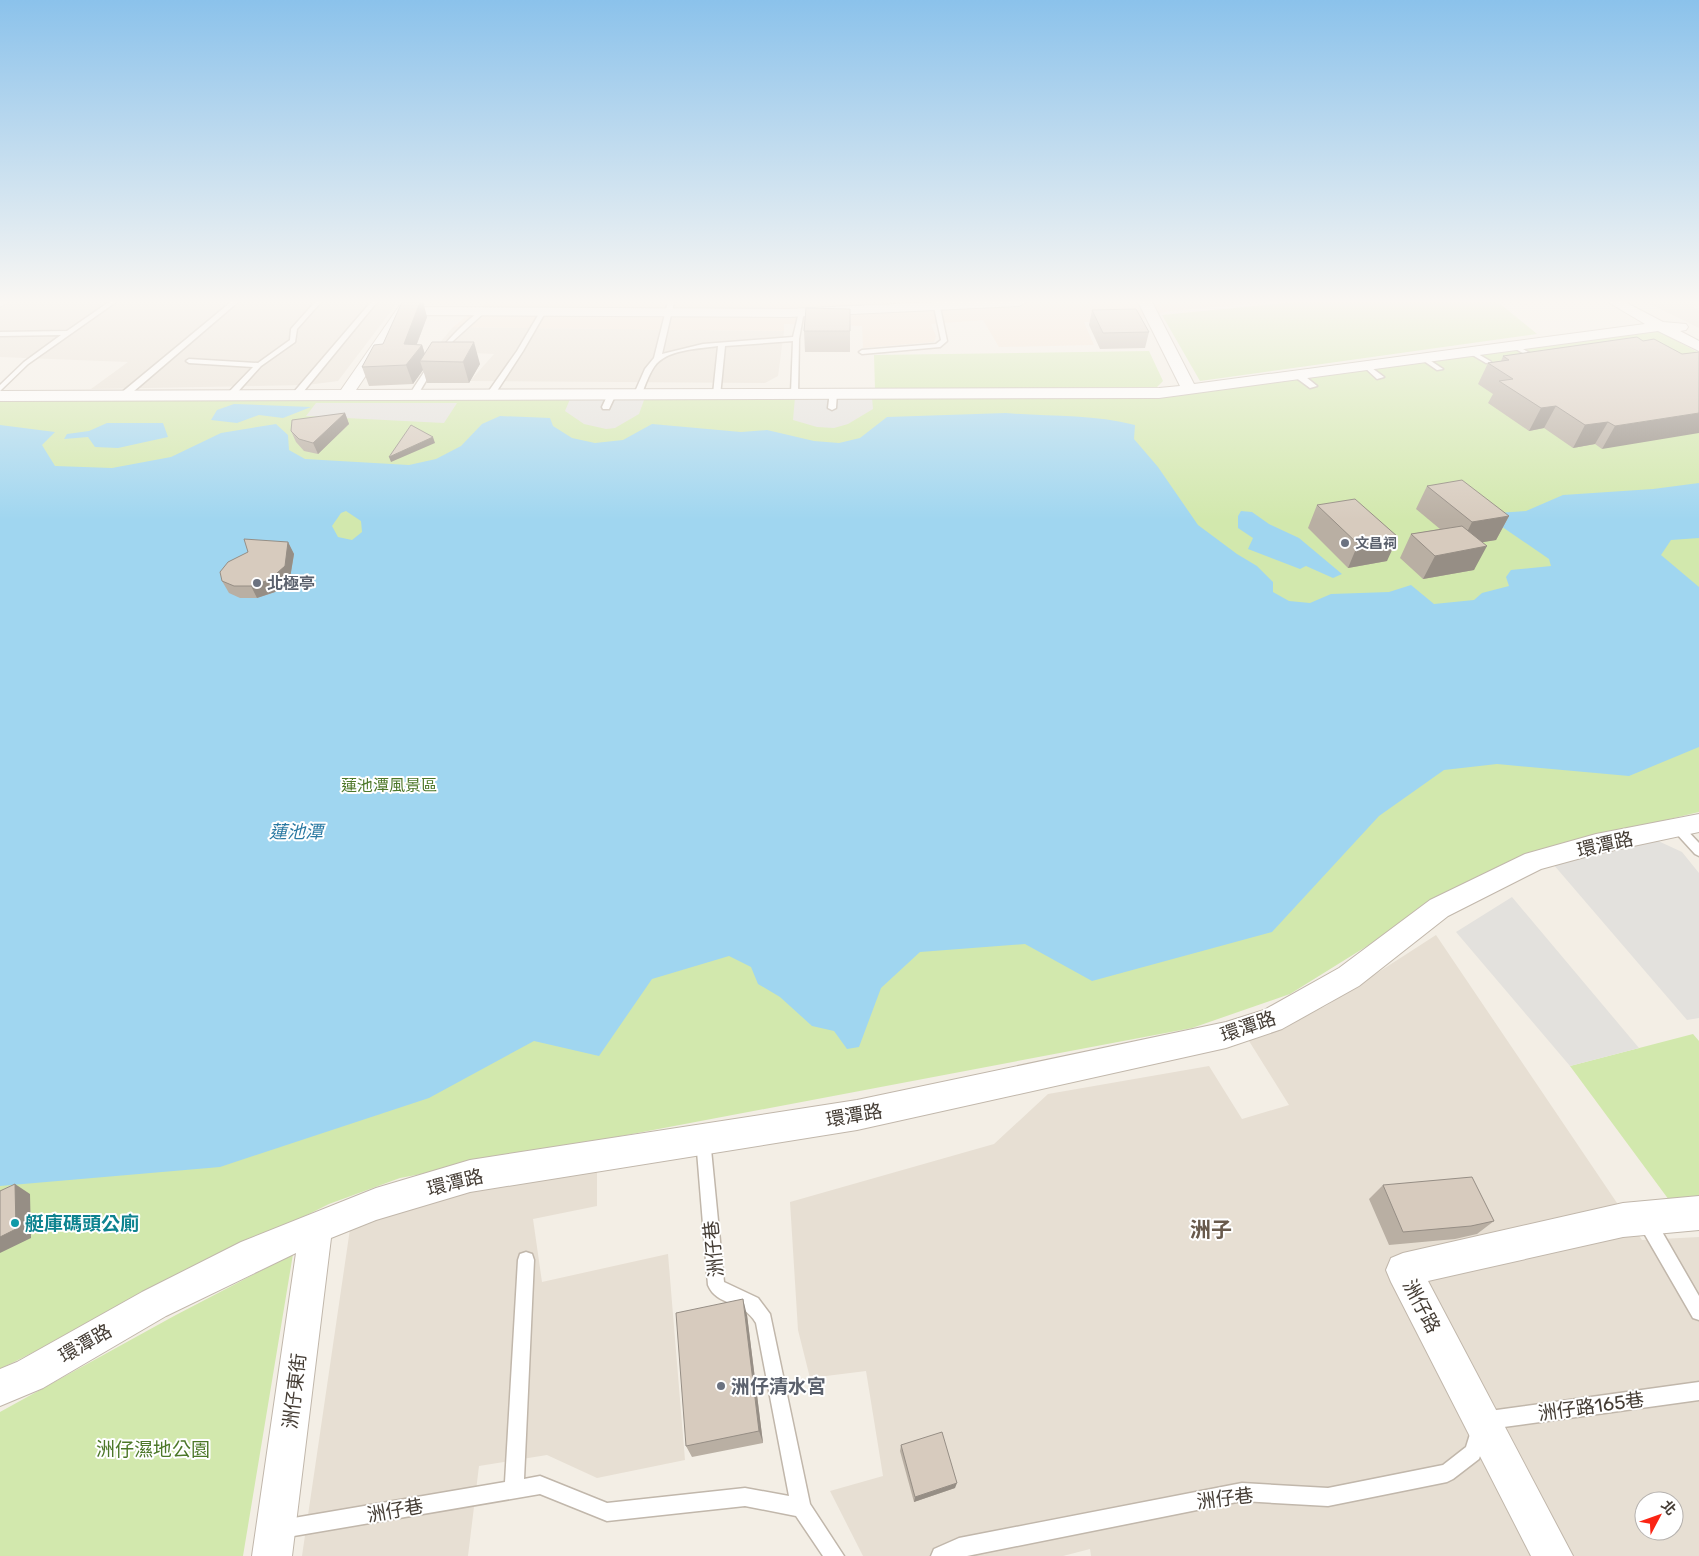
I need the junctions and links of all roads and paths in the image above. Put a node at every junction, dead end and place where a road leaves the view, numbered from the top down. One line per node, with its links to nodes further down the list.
1 (14, 375): 16 (lane)
2 (147, 375): 19 (lane)
3 (250, 375): 20 (lane)
4 (313, 375): 25 (lane)
5 (359, 375): 21 (street)
6 (426, 375): 22 (lane)
7 (504, 375): 26 (lane)
8 (646, 375): 23 (lane)
9 (719, 375): 24 (lane)
10 (795, 375): 18 (lane)
11 (1182, 375): 17 (street)
12 (1298, 375): 15 (lane); 17 (street)
13 (1377, 375): 14 (lane)
14 (1380, 377)
15 (1313, 386)
16 (0, 389)
17 (1190, 390): 18 (street)
18 (795, 393): 24 (street)
19 (124, 394): 20 (street); 27 (street)
20 (231, 394): 25 (street)
21 (346, 394): 22 (street); 25 (street)
22 (414, 394): 26 (street)
23 (638, 394): 24 (street); 26 (street)
24 (717, 394)
25 (296, 395)
26 (490, 395)
27 (0, 396)
28 (1689, 826): 29 (lane); 30 (street, 環潭路)
29 (1699, 852)
30 (703, 1139): 33 (street, 環潭路); 40 (lane, 洲仔巷)
31 (1699, 1213): 32 (street, 洲仔路)
32 (1645, 1218): 35 (lane); 38 (street, 洲仔路)
33 (316, 1227): 36 (street, 環潭路); 41 (street, 洲仔東街)
34 (526, 1260): 39 (lane)
35 (1699, 1312)
36 (0, 1388)
37 (1699, 1391): 38 (lane, 洲仔路165巷)
38 (1482, 1421): 43 (lane, 洲仔巷); 44 (street, 洲仔路)
39 (514, 1489): 40 (lane, 洲仔巷); 41 (lane, 洲仔巷)
40 (801, 1508): 42 (lane, 洲仔巷)
41 (274, 1543)
42 (834, 1556)
43 (941, 1556)
44 (1553, 1556)

